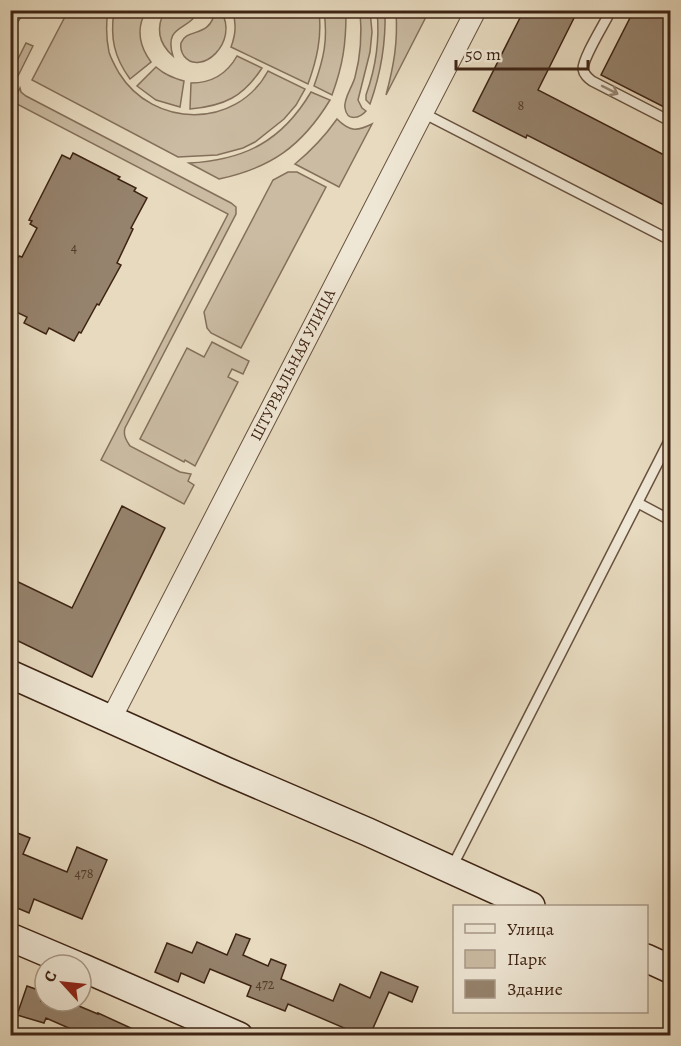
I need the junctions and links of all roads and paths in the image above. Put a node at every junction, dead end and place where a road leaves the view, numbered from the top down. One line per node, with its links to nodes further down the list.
1 (13, 10): 4 (street)
2 (476, 10): 5 (street, ШТУРВАЛЬНАЯ УЛИЦА)
3 (611, 10): 6 (lane, one-way to 6)
4 (10, 15)
5 (423, 113): 7 (lane); 12 (street, ШТУРВАЛЬНАЯ УЛИЦА)
6 (670, 121)
7 (670, 240)
8 (670, 439): 9 (lane)
9 (638, 503): 10 (lane); 13 (lane)
10 (670, 520)
11 (10, 674): 12 (street)
12 (111, 719): 13 (street)
13 (450, 870): 14 (street)
14 (529, 905)
15 (10, 937): 16 (street)
16 (48, 953)
17 (648, 959): 18 (street)
18 (670, 969)
19 (93, 972): 20 (street)
20 (239, 1035)

